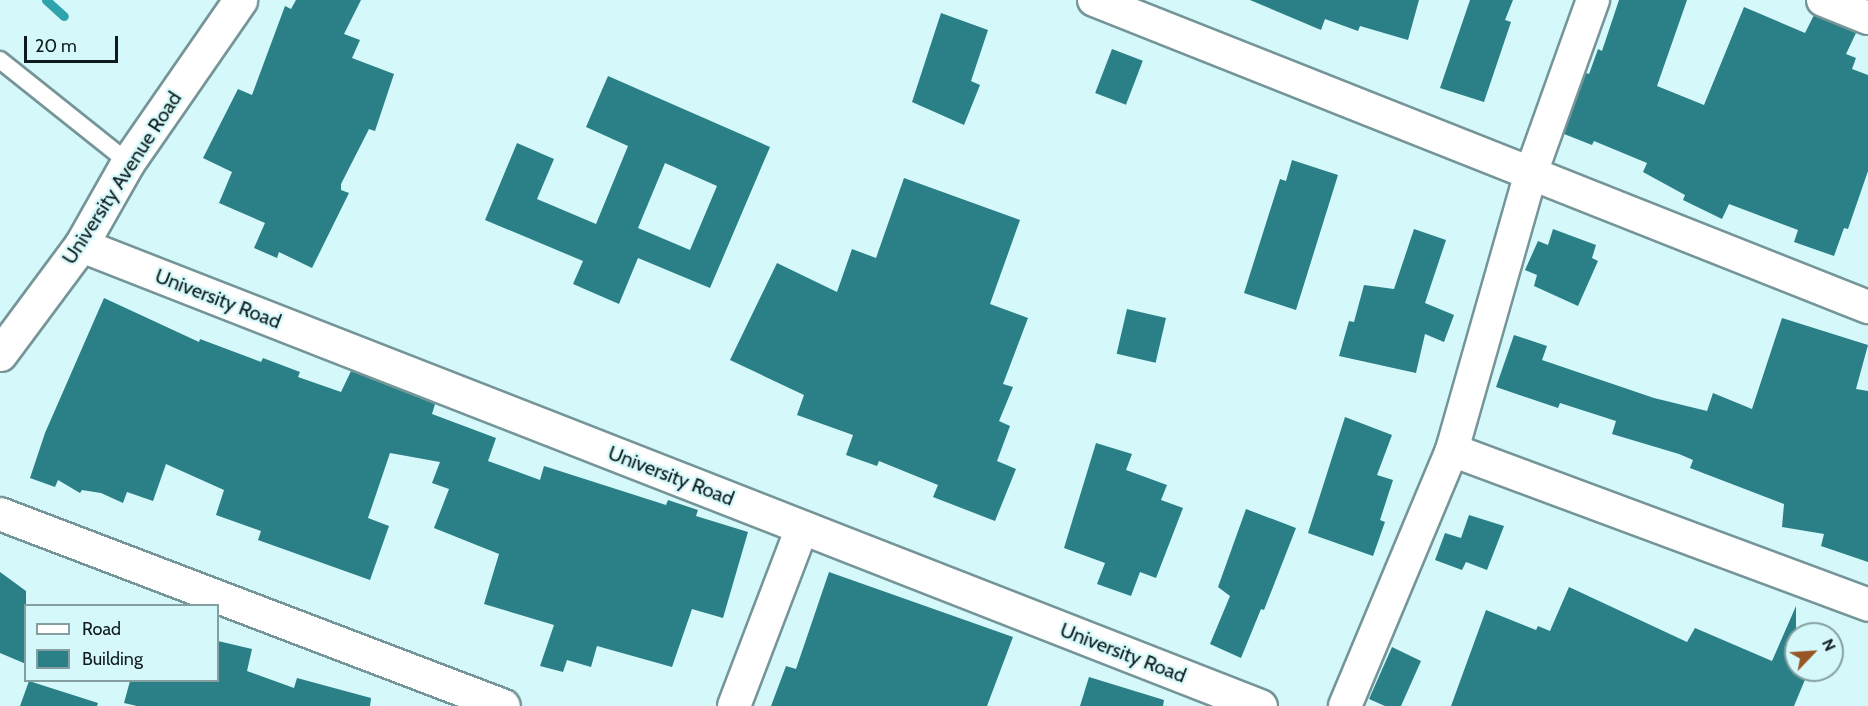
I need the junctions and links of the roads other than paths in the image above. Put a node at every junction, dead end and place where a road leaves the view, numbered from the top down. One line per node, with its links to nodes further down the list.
1 (240, 0): 7 (street, University Avenue Road)
2 (1094, 0): 8 (street)
3 (1593, 0): 8 (street)
4 (1823, 0): 5 (street)
5 (1868, 18)
6 (0, 60): 7 (lane)
7 (128, 162): 9 (street, University Avenue Road)
8 (1531, 173): 10 (street); 12 (street)
9 (81, 245): 11 (street, University Avenue Road); 14 (street, University Road)
10 (1868, 307)
11 (0, 354)
12 (1452, 450): 15 (street); 19 (street)
13 (0, 514): 16 (street)
14 (802, 528): 17 (street); 18 (street, University Road)
15 (1868, 605)
16 (504, 706)
17 (734, 706)
18 (1260, 706)
19 (1345, 706)

